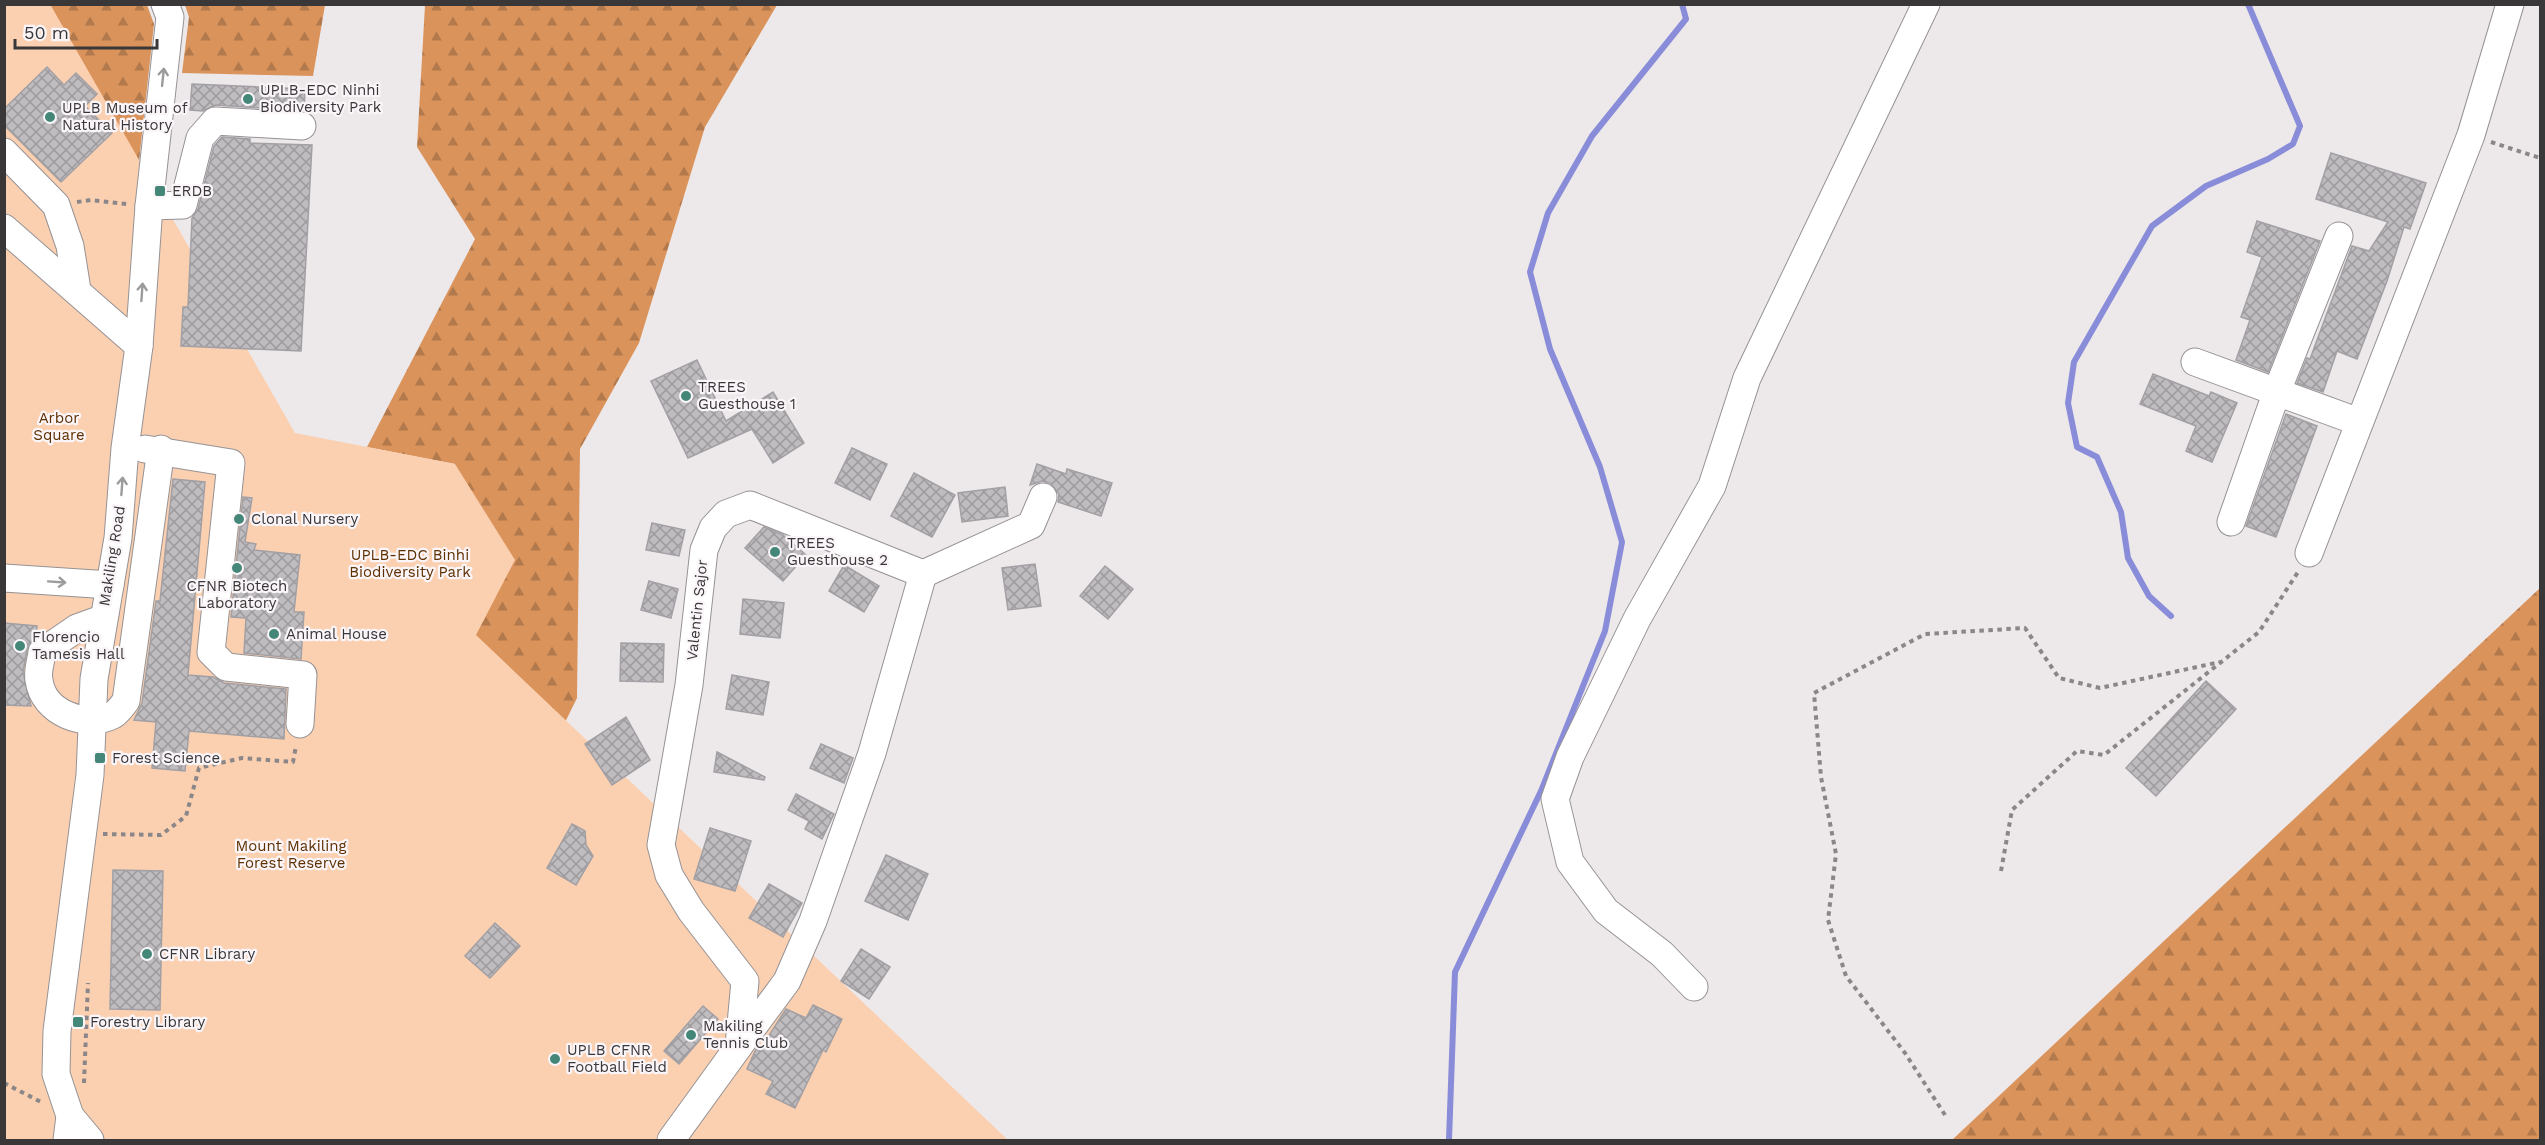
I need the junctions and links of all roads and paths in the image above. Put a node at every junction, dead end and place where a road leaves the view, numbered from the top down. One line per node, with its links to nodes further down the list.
1 (165, 4): 9 (street, Makiling Road, one-way to 1)
2 (1926, 4): 32 (street)
3 (2510, 4): 5 (street)
4 (302, 126): 9 (street)
5 (2471, 135): 7 (path); 16 (street)
6 (4, 152): 8 (street)
7 (2541, 158)
8 (56, 205): 9 (path); 12 (street)
9 (139, 205): 13 (street, Makiling Road, one-way to 9)
10 (4, 228): 12 (street)
11 (2339, 236): 15 (street)
12 (77, 290): 13 (street)
13 (139, 346): 17 (street, Makiling Road)
14 (2195, 362): 15 (street)
15 (2277, 391): 16 (street); 20 (street)
16 (2359, 422): 21 (street)
17 (125, 448): 18 (street); 24 (street, Makiling Road, one-way to 17)
18 (161, 449): 27 (street); 28 (street)
19 (1043, 497): 22 (street)
20 (2231, 522)
21 (2309, 553): 26 (path)
22 (923, 574): 33 (street); 33 (street, Valentin Sajor)
23 (4, 578): 24 (street, one-way to 24)
24 (110, 585): 25 (street, Makiling Road)
25 (102, 619): 27 (street, Makiling Road); 27 (street)
26 (2220, 662): 31 (path); 35 (path)
27 (92, 721): 30 (street, Makiling Road)
28 (300, 724)
29 (293, 762): 30 (path)
30 (82, 833): 36 (street, Makiling Road)
31 (2001, 870)
32 (1694, 987)
33 (739, 1046): 38 (street)
34 (4, 1083): 36 (path)
35 (1945, 1115)
36 (68, 1128): 37 (street)
37 (90, 1140)
38 (671, 1140)

